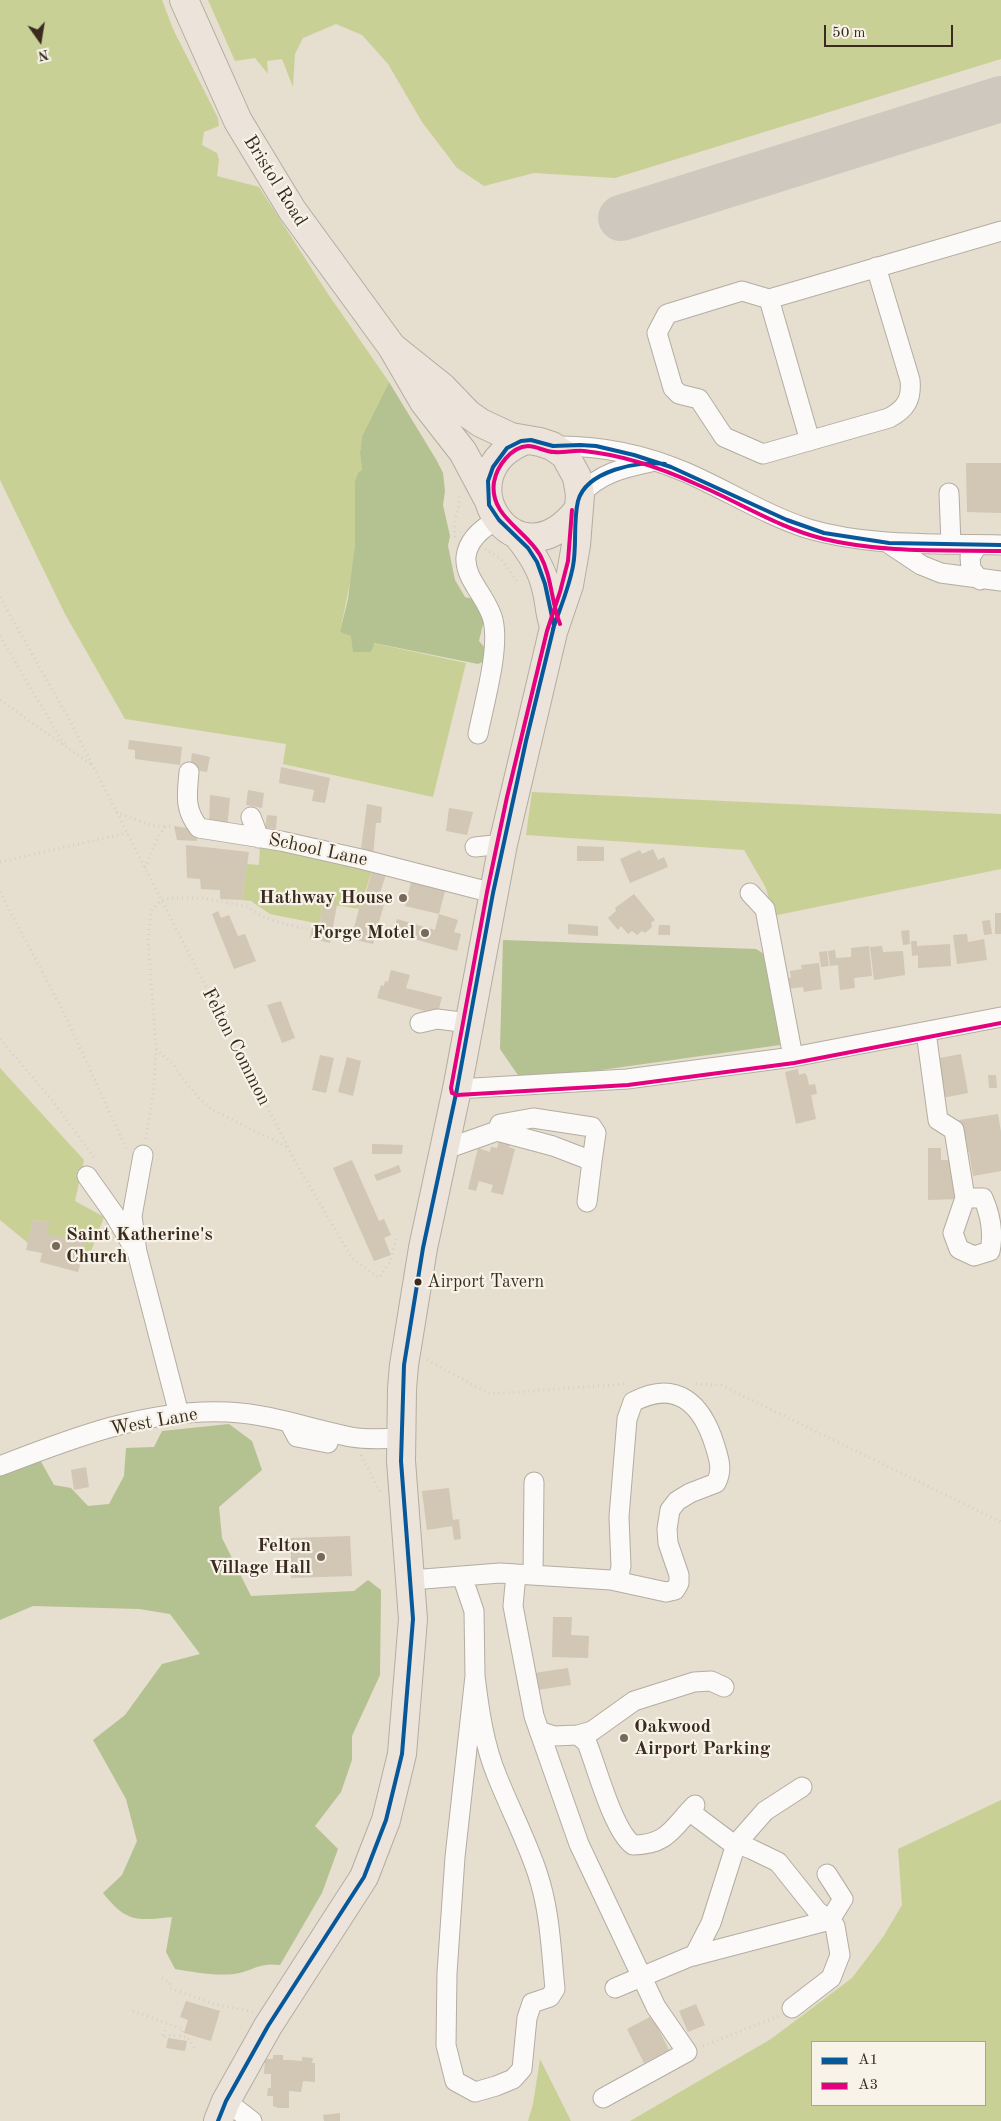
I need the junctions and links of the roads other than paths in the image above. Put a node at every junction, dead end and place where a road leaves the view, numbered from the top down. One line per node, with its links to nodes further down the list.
1 (184, 0): 5 (highway, Bristol Road)
2 (1001, 231): 3 (street)
3 (876, 267): 4 (street); 6 (street)
4 (769, 299): 6 (street); 6 (street)
5 (392, 347): 7 (highway, Bristol Road); 11 (highway, Bristol Road)
6 (810, 441)
7 (539, 443): 8 (street); 10 (highway); 11 (highway)
8 (654, 461): 10 (street); 13 (street)
9 (949, 493): 14 (street)
10 (579, 502): 12 (highway); 19 (highway)
11 (493, 509): 12 (highway); 20 (street)
12 (519, 537): 19 (highway)
13 (888, 543): 14 (street); 17 (street)
14 (951, 544): 15 (street)
15 (978, 545): 16 (street); 17 (street)
16 (1001, 546)
17 (980, 580): 18 (street)
18 (1001, 581)
19 (554, 626): 24 (highway)
20 (478, 734)
21 (189, 772): 23 (street, School Lane)
22 (251, 817): 23 (street)
23 (259, 838): 26 (street, School Lane)
24 (503, 844): 25 (street); 26 (highway)
25 (476, 848)
26 (493, 893): 30 (highway)
27 (750, 893): 32 (street)
28 (1001, 1017): 31 (street)
29 (420, 1023): 30 (street)
30 (469, 1023): 33 (highway)
31 (926, 1032): 32 (street); 39 (street)
32 (793, 1057): 33 (street)
33 (456, 1090): 35 (highway)
34 (497, 1131): 35 (street); 37 (street); 37 (street)
35 (444, 1150): 43 (highway)
36 (143, 1155): 41 (street)
37 (592, 1161): 40 (street)
38 (94, 1172): 41 (street)
39 (966, 1198)
40 (587, 1202)
41 (138, 1258): 42 (street)
42 (179, 1414): 43 (street, West Lane); 44 (street, West Lane)
43 (401, 1438): 48 (highway)
44 (0, 1466)
45 (534, 1482): 46 (street)
46 (524, 1574): 47 (street); 49 (street); 52 (street)
47 (462, 1576): 48 (street); 50 (street)
48 (411, 1580): 63 (highway)
49 (618, 1581): 49 (street)
50 (474, 1676): 50 (street)
51 (724, 1687): 53 (street)
52 (539, 1731): 53 (street); 59 (street)
53 (578, 1735): 55 (street)
54 (802, 1787): 55 (street)
55 (736, 1844): 57 (street); 58 (street)
56 (826, 1874): 57 (street)
57 (830, 1920): 58 (street); 61 (street)
58 (694, 1956): 59 (street)
59 (642, 1978): 60 (street); 62 (street)
60 (614, 1988)
61 (792, 2008)
62 (603, 2098)
63 (222, 2111): 64 (street)
64 (252, 2121)

